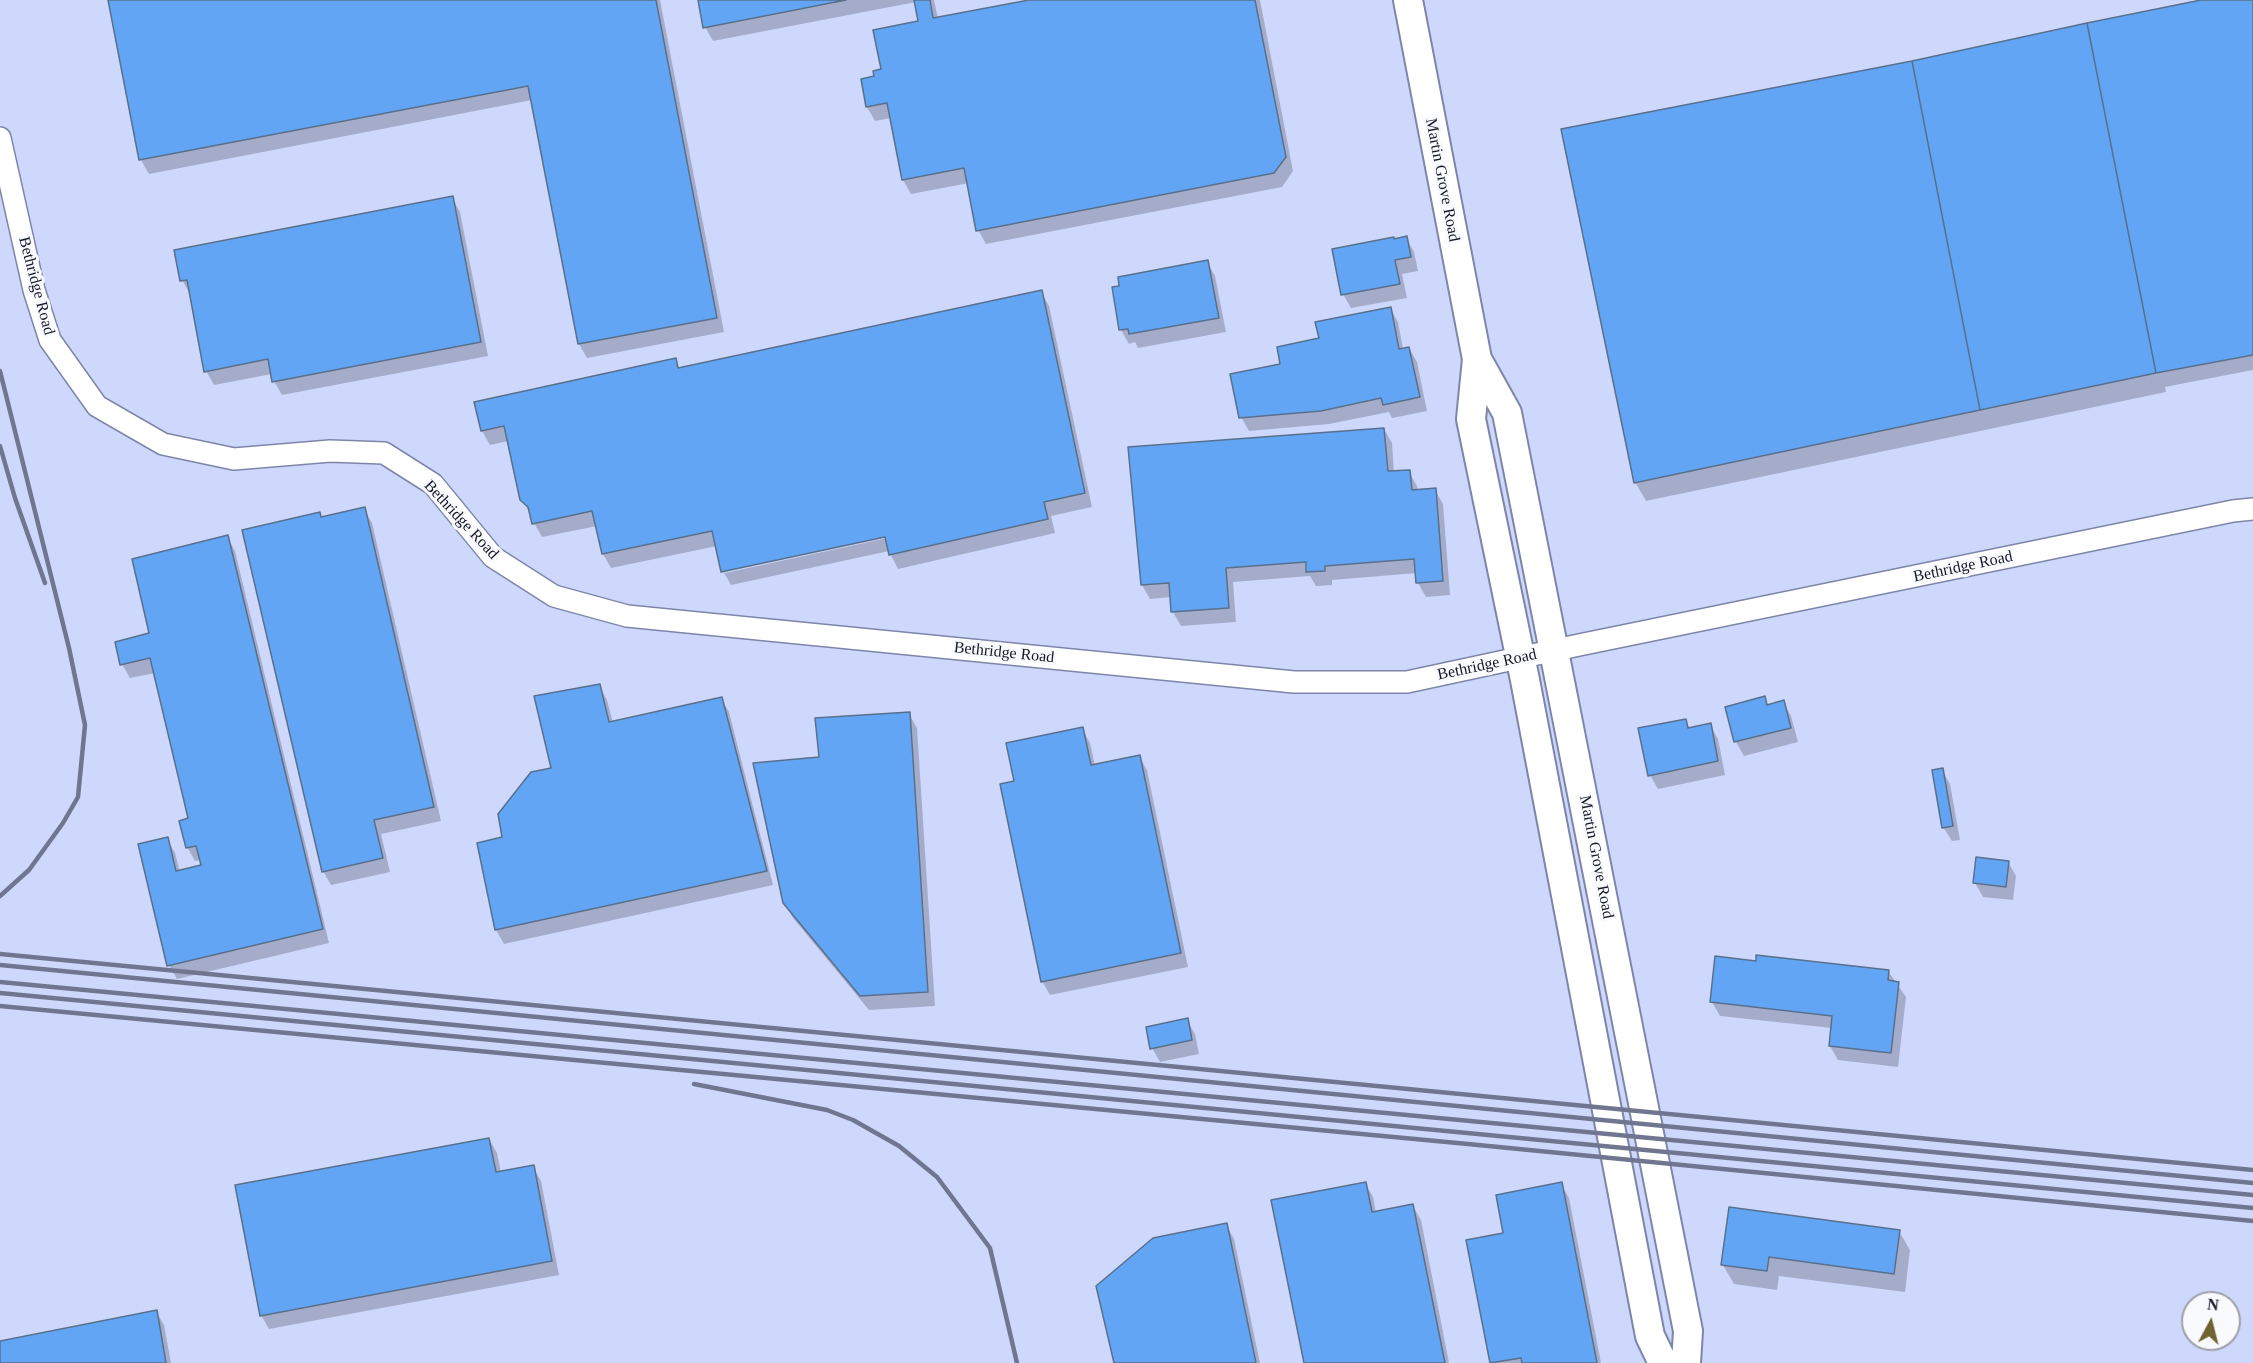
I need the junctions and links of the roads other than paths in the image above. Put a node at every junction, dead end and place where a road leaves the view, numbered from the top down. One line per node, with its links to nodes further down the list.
1 (1408, 0): 3 (main road, Martin Grove Road)
2 (0, 138): 6 (street, Bethridge Road)
3 (1477, 359): 5 (main road, Martin Grove Road); 6 (main road, Martin Grove Road)
4 (2253, 509): 5 (street, Bethridge Road)
5 (1555, 650): 6 (street, Bethridge Road); 8 (main road, Martin Grove Road)
6 (1520, 658): 7 (main road, Martin Grove Road)
7 (1663, 1363)
8 (1686, 1363)

